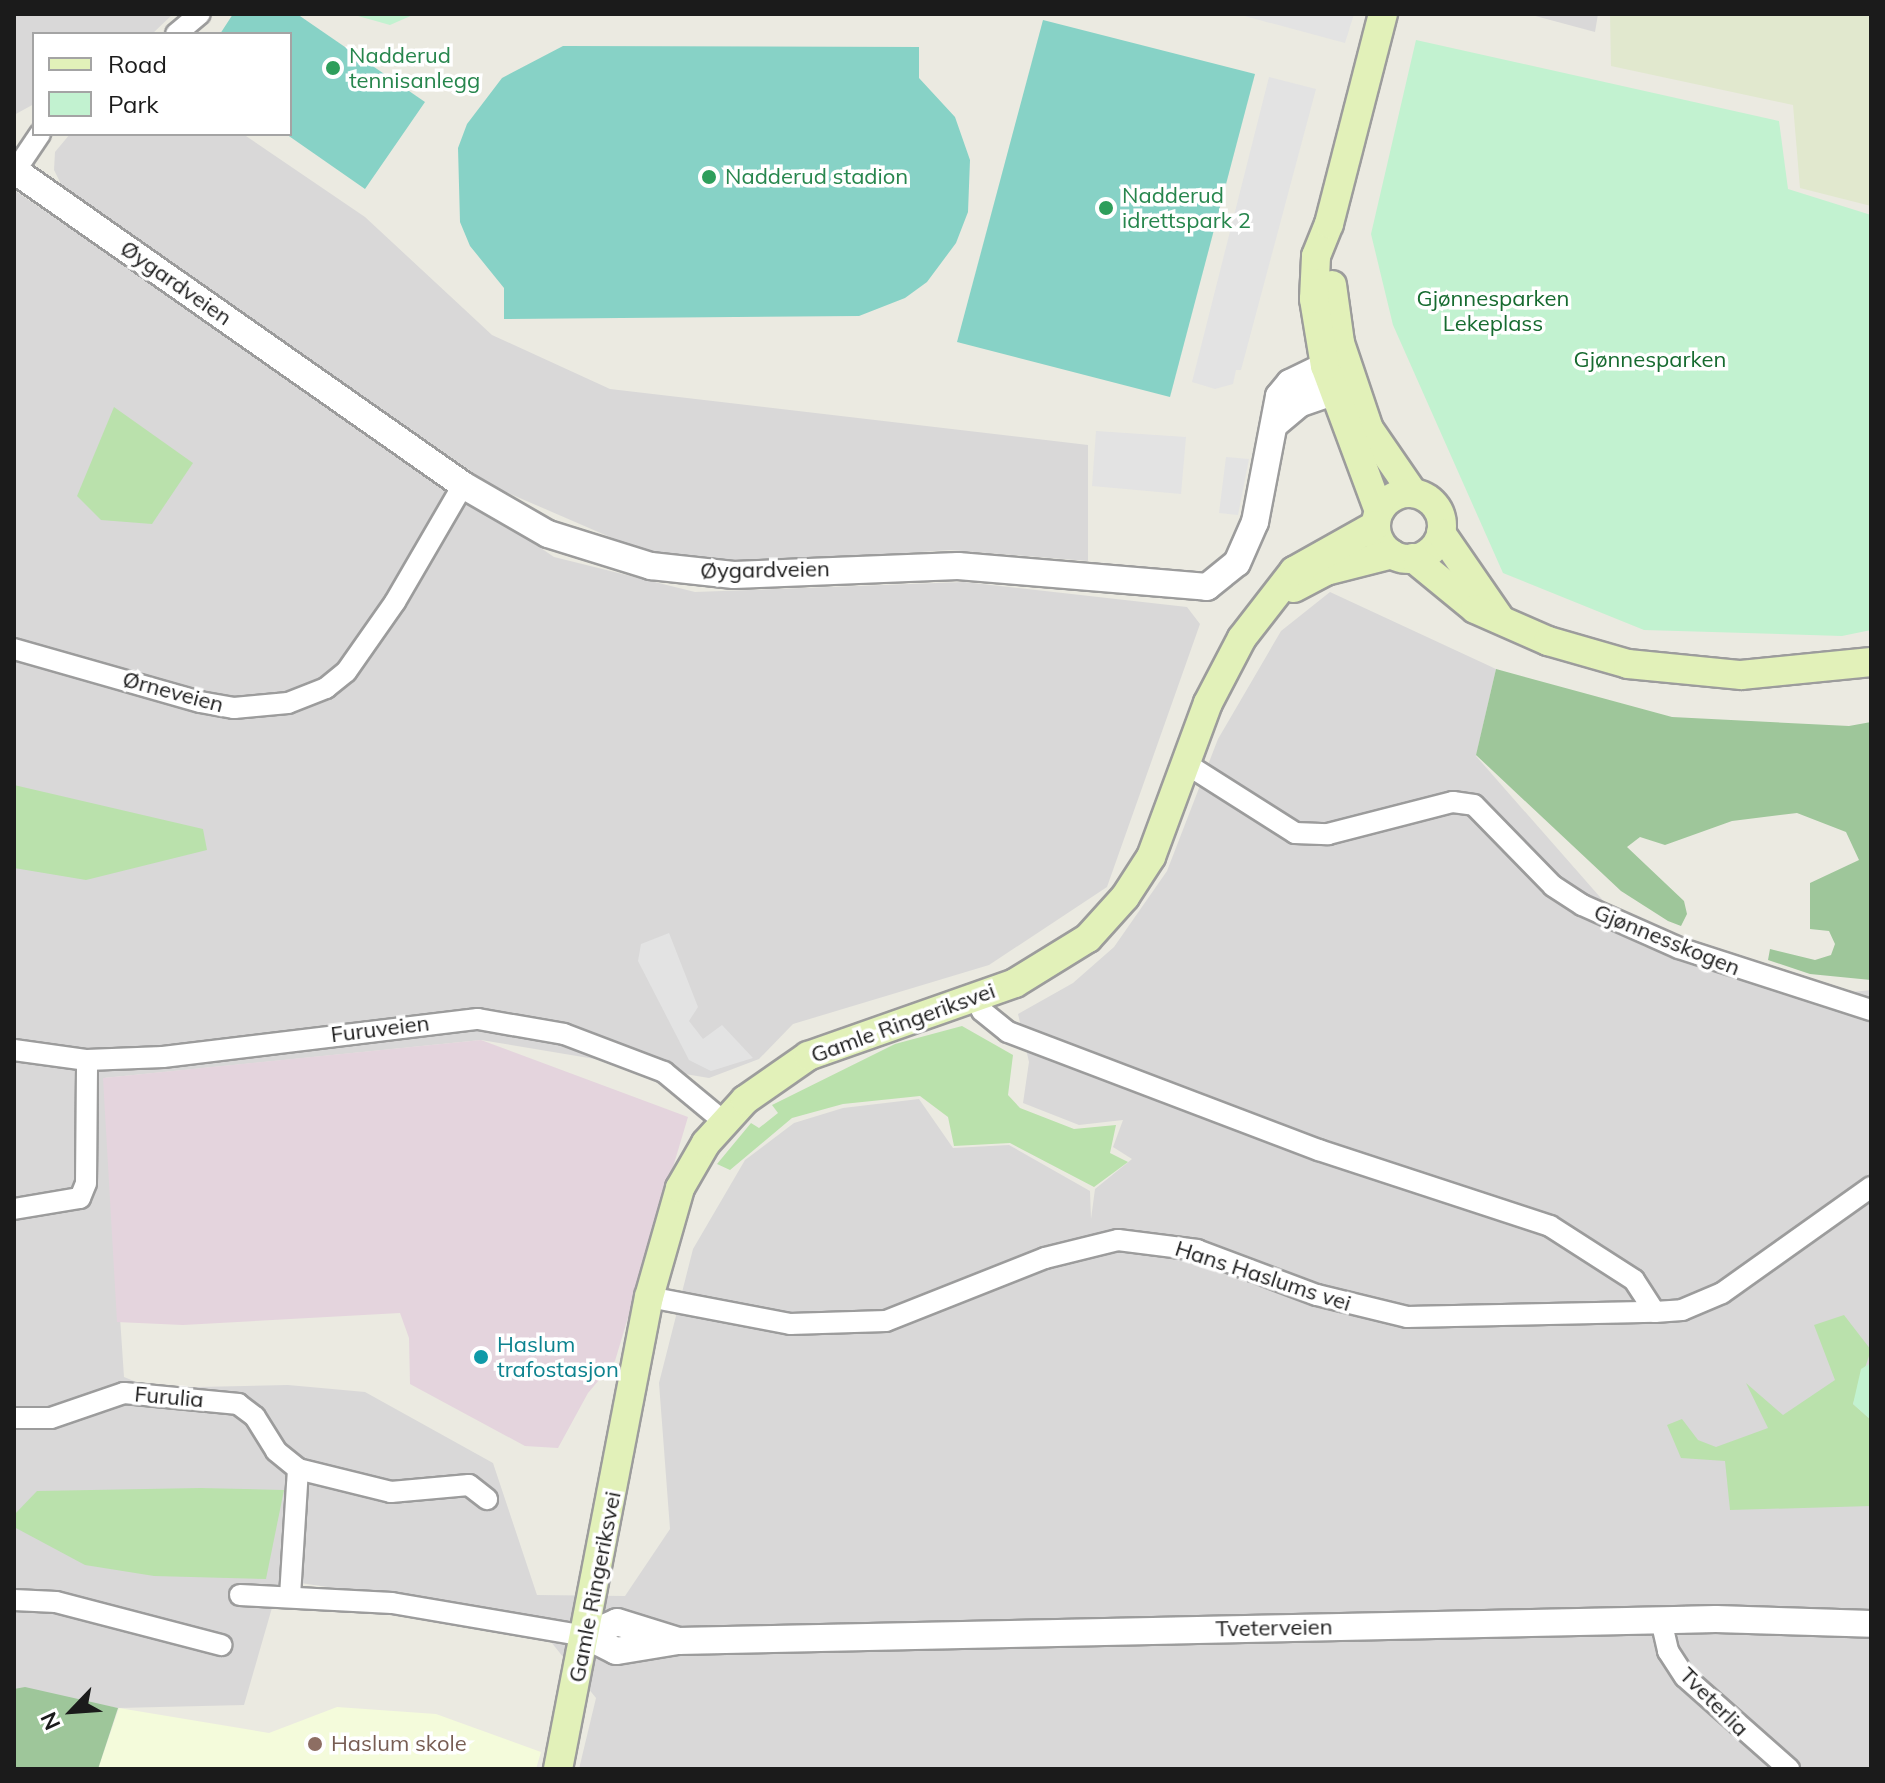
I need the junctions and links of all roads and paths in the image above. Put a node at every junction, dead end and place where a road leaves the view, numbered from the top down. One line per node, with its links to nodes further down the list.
1 (200, 14): 3 (street)
2 (1383, 14): 6 (main road)
3 (178, 32)
4 (39, 136): 5 (street)
5 (15, 170): 7 (street, Øygardveien)
6 (1335, 377): 7 (street, Øygardveien); 8 (main road); 9 (main road)
7 (463, 485): 14 (street, Ørneveien)
8 (1413, 493): 9 (main road); 10 (main road)
9 (1378, 518): 11 (main road); 12 (main road, Gamle Ringeriksvei)
10 (1441, 533): 11 (main road); 13 (main road)
11 (1403, 556): 12 (main road, Gamle Ringeriksvei); 13 (main road)
12 (1272, 599): 16 (main road, Gamle Ringeriksvei)
13 (1500, 618): 15 (main road)
14 (14, 649)
15 (1871, 662)
16 (1188, 765): 17 (main road, Gamle Ringeriksvei); 18 (street, Gjønnesskogen)
17 (976, 997): 21 (main road, Gamle Ringeriksvei); 25 (street)
18 (1871, 1010)
19 (14, 1050): 20 (street, Furuveien)
20 (87, 1060): 21 (street, Furuveien); 23 (street)
21 (722, 1120): 24 (main road, Gamle Ringeriksvei)
22 (1871, 1187): 25 (street, Hans Haslums vei)
23 (14, 1209)
24 (649, 1297): 25 (street, Hans Haslums vei); 34 (main road, Gamle Ringeriksvei)
25 (1655, 1312)
26 (14, 1418): 27 (street, Furulia)
27 (298, 1469): 28 (street); 30 (street)
28 (487, 1499)
29 (240, 1595): 30 (street)
30 (290, 1596): 34 (street)
31 (14, 1600): 35 (street)
32 (1661, 1620): 33 (street, Tveterveien); 34 (street, Tveterveien); 37 (street, Tveterlia)
33 (1871, 1624)
34 (586, 1636): 36 (main road, Gamle Ringeriksvei)
35 (221, 1645)
36 (558, 1769)
37 (1789, 1769)

